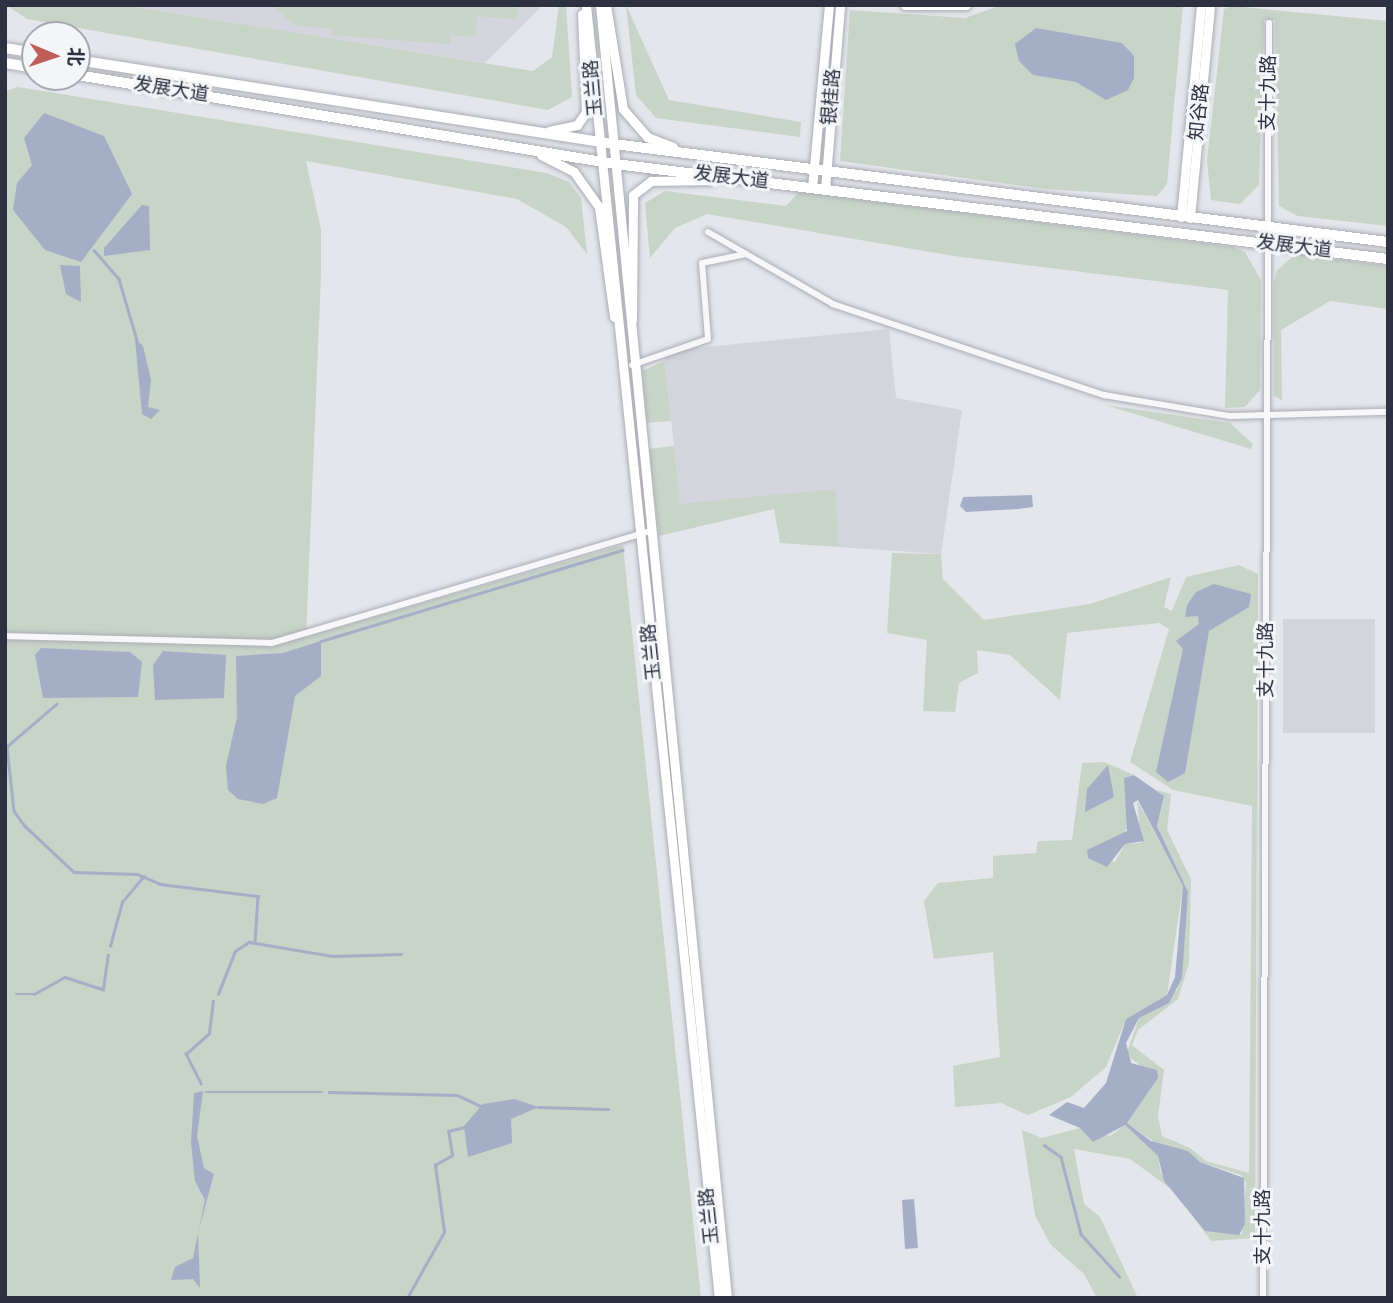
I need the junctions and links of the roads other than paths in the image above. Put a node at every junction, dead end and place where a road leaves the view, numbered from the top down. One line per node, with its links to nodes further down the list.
1 (584, 5): 13 (street); 14 (street, 玉兰路)
2 (600, 5): 15 (street, 玉兰路)
3 (606, 5): 18 (street)
4 (829, 5): 20 (street, 银桂路)
5 (840, 5): 21 (street, 银桂路)
6 (905, 5): 7 (street)
7 (966, 5)
8 (1201, 5): 25 (street, 知谷路)
9 (1210, 5): 25 (street, 知谷路)
10 (1269, 23): 26 (street, 支十九路)
11 (91, 62): 13 (main road, 发展大道)
12 (91, 77): 16 (main road, 发展大道)
13 (516, 129): 14 (main road, 发展大道)
14 (599, 142): 15 (main road, 发展大道); 17 (street, 玉兰路)
15 (614, 144): 18 (main road, 发展大道); 19 (street, 玉兰路)
16 (509, 146): 17 (main road, 发展大道); 32 (street)
17 (601, 162): 19 (main road, 发展大道); 32 (street, 玉兰路)
18 (761, 163): 20 (main road, 发展大道)
19 (615, 164): 22 (main road, 发展大道); 32 (street, 玉兰路)
20 (814, 170): 21 (main road, 发展大道); 23 (street, 银桂路)
21 (826, 171): 24 (street, 银桂路); 25 (main road, 发展大道)
22 (760, 182): 23 (main road, 发展大道); 32 (street)
23 (812, 188): 24 (main road, 发展大道)
24 (825, 190): 29 (main road, 发展大道)
25 (1185, 217): 26 (main road, 发展大道)
26 (1268, 228): 28 (main road, 发展大道); 29 (street, 支十九路)
27 (708, 232): 30 (street)
28 (1388, 242)
29 (1268, 244): 31 (main road, 发展大道); 35 (street, 支十九路)
30 (746, 254): 33 (street); 35 (street)
31 (1388, 259)
32 (624, 336): 33 (street, 玉兰路); 36 (street, 玉兰路)
33 (632, 365): 36 (street, 玉兰路)
34 (1388, 412): 35 (street)
35 (1268, 417): 40 (street, 支十九路)
36 (644, 532): 37 (street); 38 (street, 玉兰路); 39 (street, 玉兰路)
37 (5, 636)
38 (719, 1298)
39 (727, 1298)
40 (1264, 1298)

